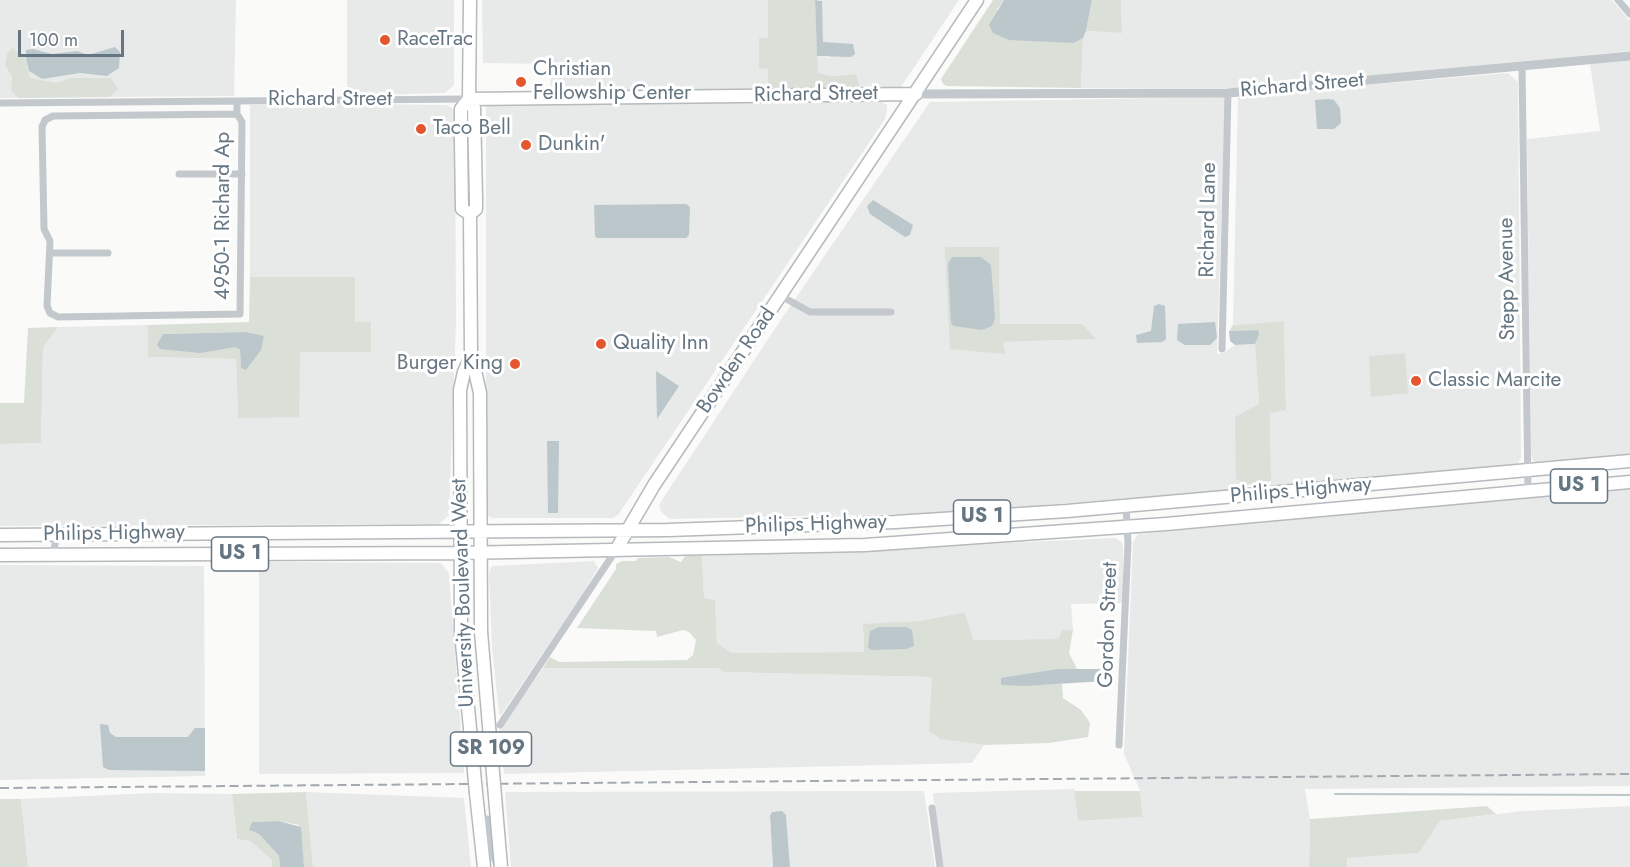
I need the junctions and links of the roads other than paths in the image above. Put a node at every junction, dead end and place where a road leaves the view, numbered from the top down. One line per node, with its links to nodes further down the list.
1 (470, 0): 9 (main road, University Boulevard West / SR 109)
2 (977, 0): 8 (main road, Bowden Road)
3 (1617, 0): 4 (street)
4 (1630, 14)
5 (1630, 56): 6 (street, Richard Street)
6 (1522, 66): 7 (street, Richard Street); 22 (street, Stepp Avenue)
7 (1228, 93): 8 (street, Richard Street); 19 (street, Richard Lane)
8 (916, 94): 9 (main road, Richard Street); 17 (main road, Bowden Road)
9 (469, 99): 10 (street, Richard Street); 20 (main road, University Boulevard West / SR 109)
10 (237, 100): 11 (street, Richard Street); 12 (street, 4950-1 Richard Ap)
11 (0, 103)
12 (237, 114): 14 (street, 4950-1 Richard Ap); 16 (street, 4950-1 Richard Ap)
13 (179, 174): 14 (street)
14 (242, 174): 16 (street, 4950-1 Richard Ap)
15 (108, 252): 16 (street)
16 (50, 253)
17 (781, 296): 18 (street); 34 (main road, Bowden Road)
18 (891, 312)
19 (1222, 349)
20 (471, 357): 35 (main road, University Boulevard West / SR 109); 36 (main road, University Boulevard West / SR 109)
21 (1630, 461): 22 (main road, Philips Highway / US 1)
22 (1527, 470): 23 (main road, Philips Highway / US 1); 27 (street, Stepp Avenue)
23 (1490, 473): 25 (main road, Philips Highway / US 1); 28 (main road)
24 (1630, 482): 27 (main road, Philips Highway / US 1)
25 (1336, 488): 26 (main road, Philips Highway / US 1); 30 (main road)
26 (1295, 491): 29 (main road, Philips Highway / US 1); 31 (main road)
27 (1528, 491): 28 (main road, Philips Highway / US 1)
28 (1491, 494): 30 (main road, Philips Highway / US 1)
29 (1126, 506): 32 (main road, Philips Highway / US 1); 33 (street, Gordon Street)
30 (1339, 508): 31 (main road, Philips Highway / US 1)
31 (1297, 512): 33 (main road, Philips Highway / US 1)
32 (895, 522): 34 (main road, Philips Highway / US 1); 39 (main road)
33 (1127, 527): 39 (main road, Philips Highway / US 1); 46 (street, Gordon Street)
34 (626, 529): 36 (main road, Philips Highway / US 1); 40 (main road, Bowden Road)
35 (459, 531): 36 (main road, Philips Highway / US 1); 38 (main road, Philips Highway / US 1); 42 (main road, University Boulevard West / SR 109)
36 (480, 531): 41 (main road, University Boulevard West / SR 109)
37 (0, 535): 38 (main road, Philips Highway / US 1)
38 (57, 535): 43 (street)
39 (896, 543): 40 (main road, Philips Highway / US 1)
40 (616, 550): 41 (main road, Philips Highway / US 1); 45 (street, Bowden Road)
41 (480, 552): 42 (main road, Philips Highway / US 1); 50 (main road, University Boulevard West / SR 109, bridge)
42 (459, 553): 43 (main road, Philips Highway / US 1); 49 (main road, University Boulevard West / SR 109, bridge)
43 (53, 554): 44 (main road, Philips Highway / US 1)
44 (0, 555)
45 (500, 725)
46 (1119, 745)
47 (933, 808): 51 (street)
48 (488, 819): 50 (street)
49 (484, 867)
50 (499, 867)
51 (940, 867)

